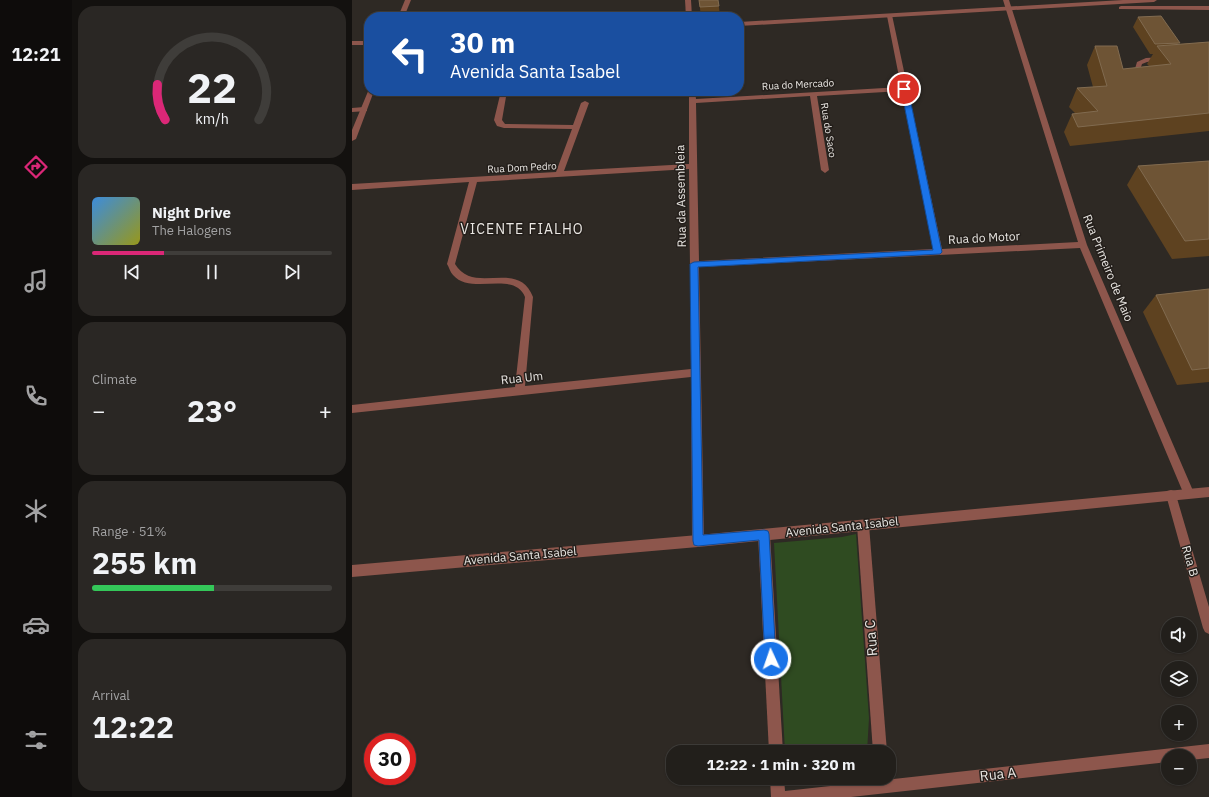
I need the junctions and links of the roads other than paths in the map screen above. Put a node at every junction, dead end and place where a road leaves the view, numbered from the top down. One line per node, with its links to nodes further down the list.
1 (408, 0): 8 (street)
2 (688, 0): 9 (street)
3 (1006, 0): 7 (street, Rua Primeiro de Maio)
4 (1154, 0): 5 (street)
5 (1027, 8): 6 (street); 7 (street)
6 (1209, 8)
7 (1010, 9): 10 (street); 32 (street, Rua Primeiro de Maio)
8 (403, 12)
9 (689, 12)
10 (890, 16): 11 (street); 16 (street)
11 (744, 24)
12 (352, 43): 13 (street)
13 (364, 43)
14 (1170, 59): 15 (street)
15 (1137, 72)
16 (904, 89): 17 (street, Rua do Mercado); 33 (street)
17 (813, 93): 21 (street, Rua do Mercado); 28 (street, Rua do Saco)
18 (369, 96): 23 (street)
19 (503, 96): 25 (street)
20 (692, 96): 21 (street, Rua da Assembleia)
21 (692, 101): 27 (street, Rua da Assembleia)
22 (585, 103): 25 (street)
23 (364, 109): 24 (street); 26 (street)
24 (352, 110)
25 (576, 127): 29 (street)
26 (352, 139)
27 (693, 166): 29 (street, Rua Dom Pedro); 34 (street, Rua da Assembleia)
28 (826, 170)
29 (559, 174): 30 (street, Rua Dom Pedro)
30 (474, 180): 31 (street, Rua Dom Pedro); 36 (street)
31 (352, 187)
32 (1083, 245): 33 (street, Rua do Motor); 39 (street, Rua Primeiro de Maio)
33 (938, 252): 34 (street, Rua do Motor)
34 (694, 264): 35 (street, Rua da Assembleia)
35 (696, 372): 36 (street, Rua Um); 43 (street, Rua da Assembleia)
36 (520, 391): 37 (street, Rua Um)
37 (352, 409)
38 (1209, 490): 39 (street, Avenida Santa Isabel)
39 (1189, 493): 40 (street, Avenida Santa Isabel)
40 (1170, 495): 41 (street, Avenida Santa Isabel); 45 (street, Rua B)
41 (863, 525): 42 (street, Avenida Santa Isabel); 47 (street, Rua C)
42 (764, 534): 43 (street, Avenida Santa Isabel); 46 (street)
43 (698, 541): 44 (street, Avenida Santa Isabel)
44 (352, 571)
45 (1209, 628)
46 (776, 745)
47 (879, 745)
48 (1209, 751): 49 (street, Rua A)
49 (896, 781)
50 (777, 785): 52 (street)
51 (863, 785): 53 (street, Rua A)
52 (778, 797)
53 (787, 797)

